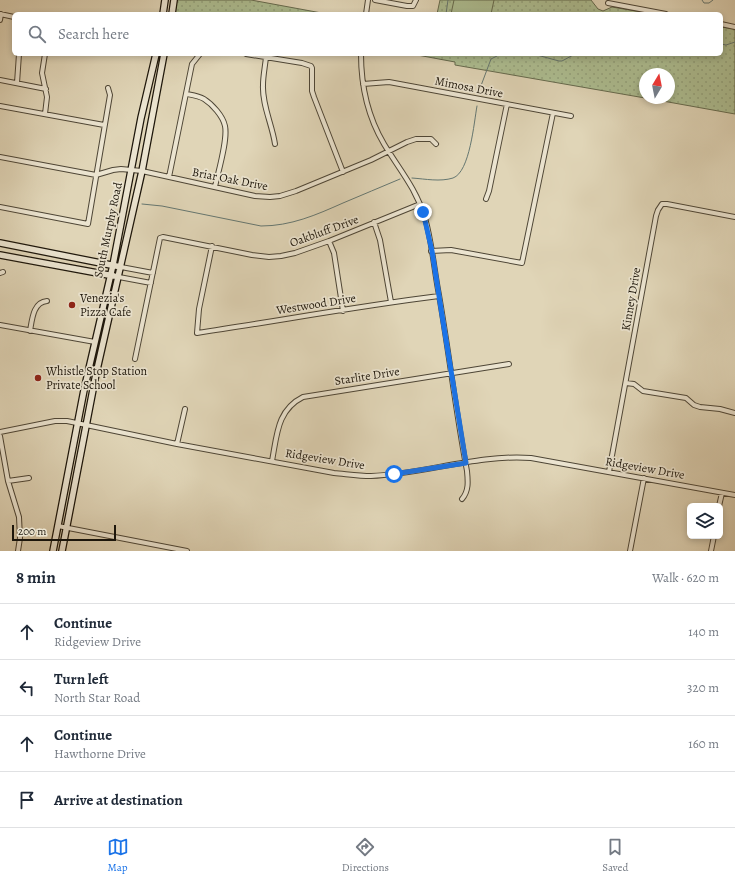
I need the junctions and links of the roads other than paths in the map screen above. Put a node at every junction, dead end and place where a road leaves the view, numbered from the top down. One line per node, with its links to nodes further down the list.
1 (166, 0): 7 (main road)
2 (174, 0): 8 (main road)
3 (368, 0): 9 (street)
4 (375, 0): 5 (street)
5 (416, 0)
6 (608, 3): 10 (street)
7 (163, 12)
8 (172, 12)
9 (366, 12)
10 (655, 12)
11 (1, 14): 12 (street); 13 (street)
12 (12, 16)
13 (0, 20)
14 (723, 24): 15 (street)
15 (735, 27)
16 (19, 56): 26 (street)
17 (45, 56): 30 (street)
18 (156, 56): 25 (main road, South Murphy Road)
19 (164, 56): 27 (main road, South Murphy Road)
20 (198, 56): 31 (street)
21 (259, 56): 23 (street)
22 (361, 56): 28 (street)
23 (266, 57): 38 (street); 44 (street)
24 (0, 80): 26 (street)
25 (150, 82): 27 (main road); 42 (main road, South Murphy Road)
26 (17, 83): 30 (street)
27 (158, 84): 43 (main road, South Murphy Road)
28 (363, 84): 32 (street, Mimosa Drive); 40 (street)
29 (108, 88): 37 (street)
30 (46, 89): 35 (street)
31 (187, 94): 46 (street); 47 (street)
32 (507, 104): 34 (street, Mimosa Drive); 48 (street)
33 (0, 106): 35 (street)
34 (553, 113): 36 (street, Mimosa Drive); 56 (street)
35 (45, 114): 37 (street)
36 (571, 116)
37 (104, 125): 45 (street)
38 (275, 144)
39 (436, 144): 40 (street, Briar Oak Drive)
40 (388, 151): 44 (street, Briar Oak Drive); 49 (street)
41 (0, 157): 45 (street)
42 (132, 170): 43 (street, Briar Oak Drive); 45 (street, Briar Oak Drive); 58 (main road, South Murphy Road)
43 (142, 171): 46 (street, Briar Oak Drive); 59 (main road, South Murphy Road)
44 (343, 172): 47 (street, Briar Oak Drive)
45 (96, 175): 50 (street)
46 (169, 177): 47 (street, Briar Oak Drive)
47 (215, 187)
48 (486, 199)
49 (420, 204): 52 (street, Oakbluff Drive); 56 (street)
50 (0, 207)
51 (735, 217): 74 (street, Kinney Drive)
52 (374, 222): 53 (street, Oakbluff Drive); 66 (street)
53 (329, 241): 55 (street, Oakbluff Drive); 67 (street)
54 (0, 243): 58 (main road)
55 (212, 246): 60 (street, Oakbluff Drive); 67 (street, Westwood Drive)
56 (432, 251): 64 (street)
57 (0, 255): 61 (main road)
58 (113, 265): 59 (main road); 61 (main road, South Murphy Road)
59 (121, 266): 60 (street); 62 (main road, South Murphy Road)
60 (153, 273): 63 (street)
61 (110, 275): 62 (main road); 70 (main road, South Murphy Road)
62 (119, 277): 63 (street); 78 (main road, South Murphy Road)
63 (151, 283): 71 (street)
64 (439, 296): 66 (street, Westwood Drive); 73 (street)
65 (47, 301): 69 (street)
66 (391, 302): 67 (street, Westwood Drive)
67 (342, 311)
68 (0, 325): 69 (street)
69 (30, 331): 70 (street)
70 (95, 342): 77 (main road, South Murphy Road)
71 (135, 359)
72 (509, 364): 73 (street, Starlite Drive)
73 (452, 372): 82 (street, Starlite Drive); 83 (street)
74 (626, 383): 76 (street); 84 (street, Kinney Drive)
75 (185, 409): 81 (street)
76 (735, 413)
77 (78, 424): 78 (street, Ridgeview Drive); 79 (street, Ridgeview Drive); 92 (main road, South Murphy Road)
78 (86, 425): 81 (street, Ridgeview Drive); 93 (main road, South Murphy Road)
79 (0, 432)
80 (0, 436): 87 (street)
81 (177, 444): 82 (street, Ridgeview Drive)
82 (272, 460): 83 (street, Ridgeview Drive)
83 (466, 463): 84 (street, Ridgeview Drive); 90 (street)
84 (609, 472): 86 (street, Ridgeview Drive)
85 (29, 478): 87 (street)
86 (644, 478): 88 (street, Ridgeview Drive); 99 (street)
87 (8, 481): 95 (street)
88 (722, 493): 89 (street, Ridgeview Drive); 91 (street)
89 (735, 495)
90 (462, 499)
91 (720, 503)
92 (58, 526): 93 (street); 96 (main road, South Murphy Road)
93 (67, 528): 97 (main road, South Murphy Road); 98 (street)
94 (713, 539): 100 (street)
95 (18, 551)
96 (53, 551)
97 (62, 551)
98 (187, 551)
99 (630, 551)
100 (711, 551)

